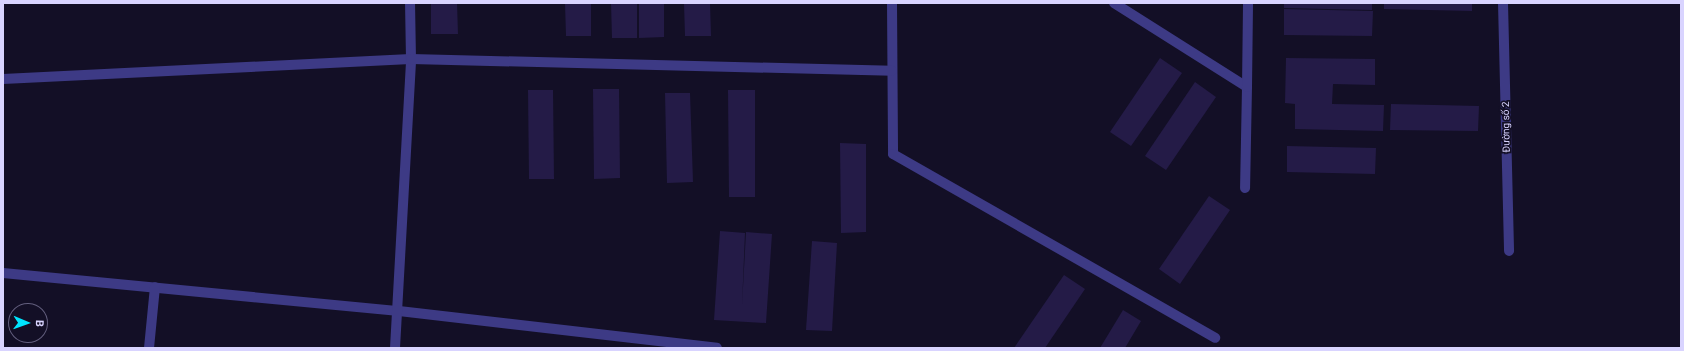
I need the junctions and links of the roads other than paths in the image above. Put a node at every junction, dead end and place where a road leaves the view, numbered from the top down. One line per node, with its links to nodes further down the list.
1 (410, 3): 6 (street)
2 (892, 3): 7 (street)
3 (1114, 3): 9 (street)
4 (1248, 3): 9 (street)
5 (1503, 3): 11 (street, Đường số 2)
6 (410, 59): 7 (street); 8 (street); 14 (street)
7 (892, 71): 15 (street)
8 (3, 79)
9 (1247, 87): 10 (street)
10 (1245, 188)
11 (1509, 251)
12 (3, 273): 13 (street)
13 (155, 287): 14 (street); 17 (street)
14 (399, 311): 16 (street); 18 (street)
15 (1215, 338)
16 (647, 344): 19 (street)
17 (149, 348)
18 (395, 348)
19 (718, 348)

